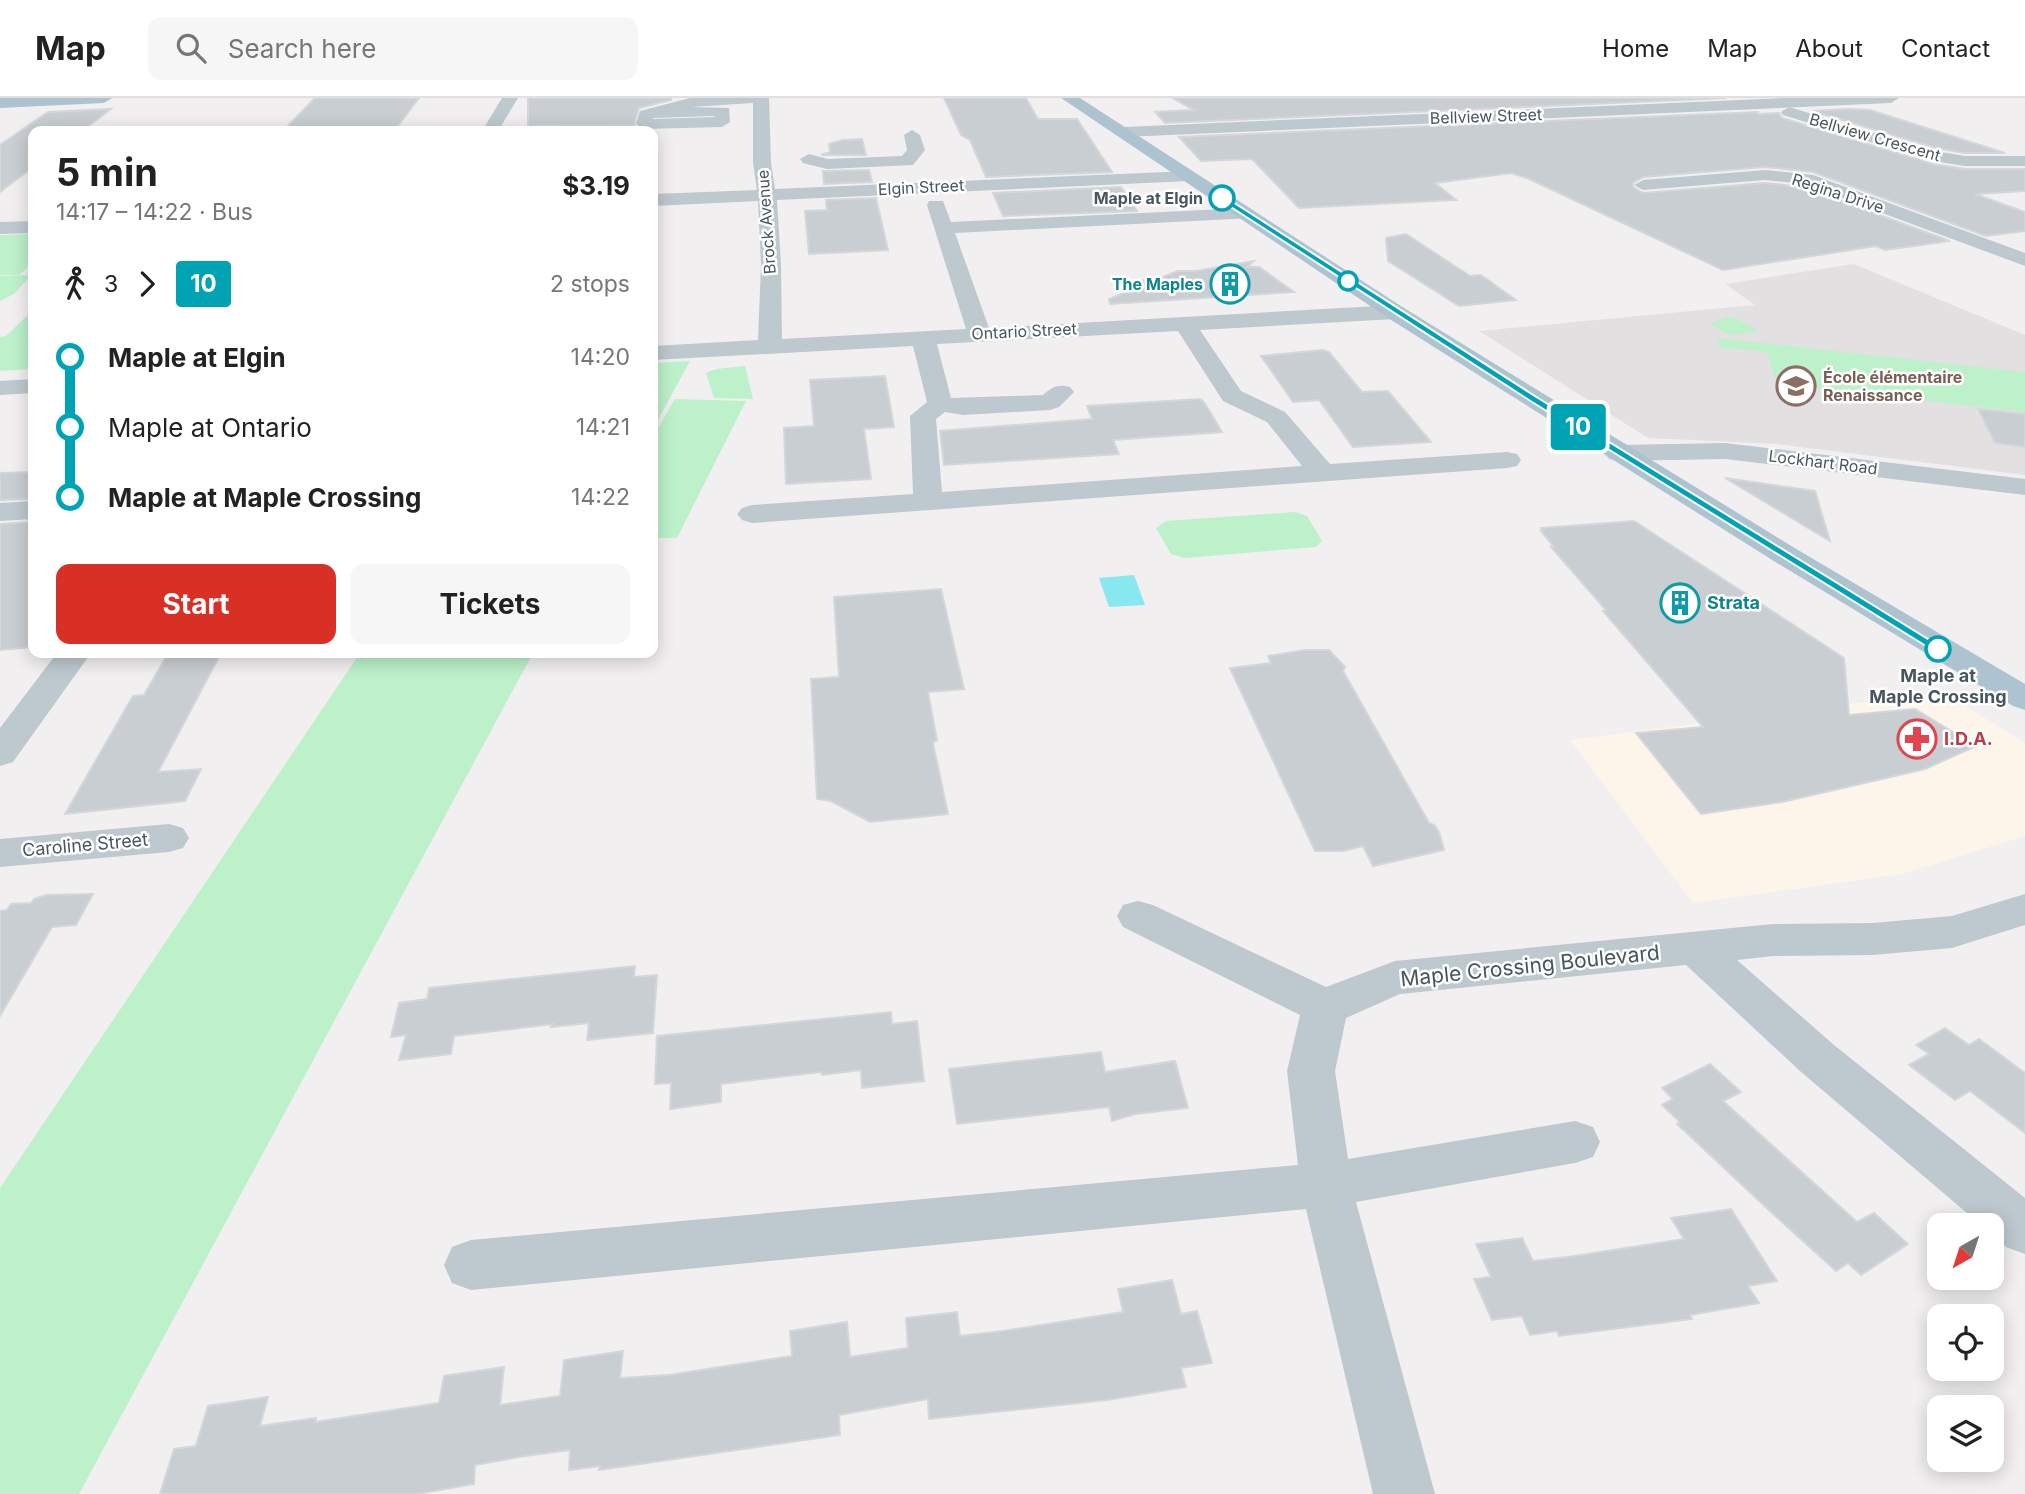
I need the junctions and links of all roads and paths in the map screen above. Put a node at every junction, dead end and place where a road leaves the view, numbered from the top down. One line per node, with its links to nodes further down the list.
1 (104, 98): 6 (main road)
2 (510, 98): 8 (street)
3 (1069, 98): 9 (main road)
4 (1891, 98): 7 (street, Bellview Street)
5 (761, 102): 5 (street); 14 (street, Brock Avenue)
6 (0, 103)
7 (1770, 104): 9 (street, Bellview Street); 13 (street, Bellview Crescent)
8 (493, 126)
9 (1124, 132): 15 (main road)
10 (912, 135): 12 (street)
11 (799, 142): 12 (street)
12 (809, 159): 14 (street)
13 (2025, 161)
14 (776, 162): 18 (street, Brock Avenue)
15 (1189, 176): 17 (street, Elgin Street); 20 (main road)
16 (1643, 185): 24 (street, Regina Drive)
17 (930, 187): 18 (street, Elgin Street); 23 (street)
18 (767, 195): 19 (street, Elgin Street); 29 (street, Brock Avenue)
19 (658, 200)
20 (1246, 214): 23 (street); 25 (main road)
21 (28, 227): 22 (street)
22 (0, 228)
23 (944, 228): 27 (street)
24 (2025, 260)
25 (1395, 312): 26 (street, Ontario Street); 35 (main road)
26 (1184, 322): 27 (street, Ontario Street); 37 (street)
27 (979, 333): 28 (street, Ontario Street)
28 (923, 337): 29 (street, Ontario Street); 34 (street)
29 (770, 346): 30 (street, Ontario Street)
30 (658, 353)
31 (28, 387): 32 (street)
32 (0, 388)
33 (1061, 392): 34 (street)
34 (940, 404): 39 (street)
35 (1619, 453): 38 (street, Lockhart Road); 44 (main road)
36 (1507, 460): 37 (street)
37 (1322, 474): 39 (street)
38 (2025, 487)
39 (928, 501): 42 (street)
40 (28, 510): 41 (street)
41 (0, 512)
42 (752, 514)
43 (70, 658): 45 (street)
44 (2025, 699)
45 (0, 754)
46 (169, 838): 47 (street, Caroline Street)
47 (0, 853)
48 (2025, 909): 50 (street, Maple Crossing Boulevard)
49 (1138, 916): 51 (street)
50 (1697, 949): 51 (street, Maple Crossing Boulevard); 54 (street)
51 (1325, 1007): 53 (street)
52 (1575, 1142): 53 (street)
53 (1326, 1185): 55 (street); 56 (street)
54 (2025, 1230)
55 (471, 1265)
56 (1404, 1494)

